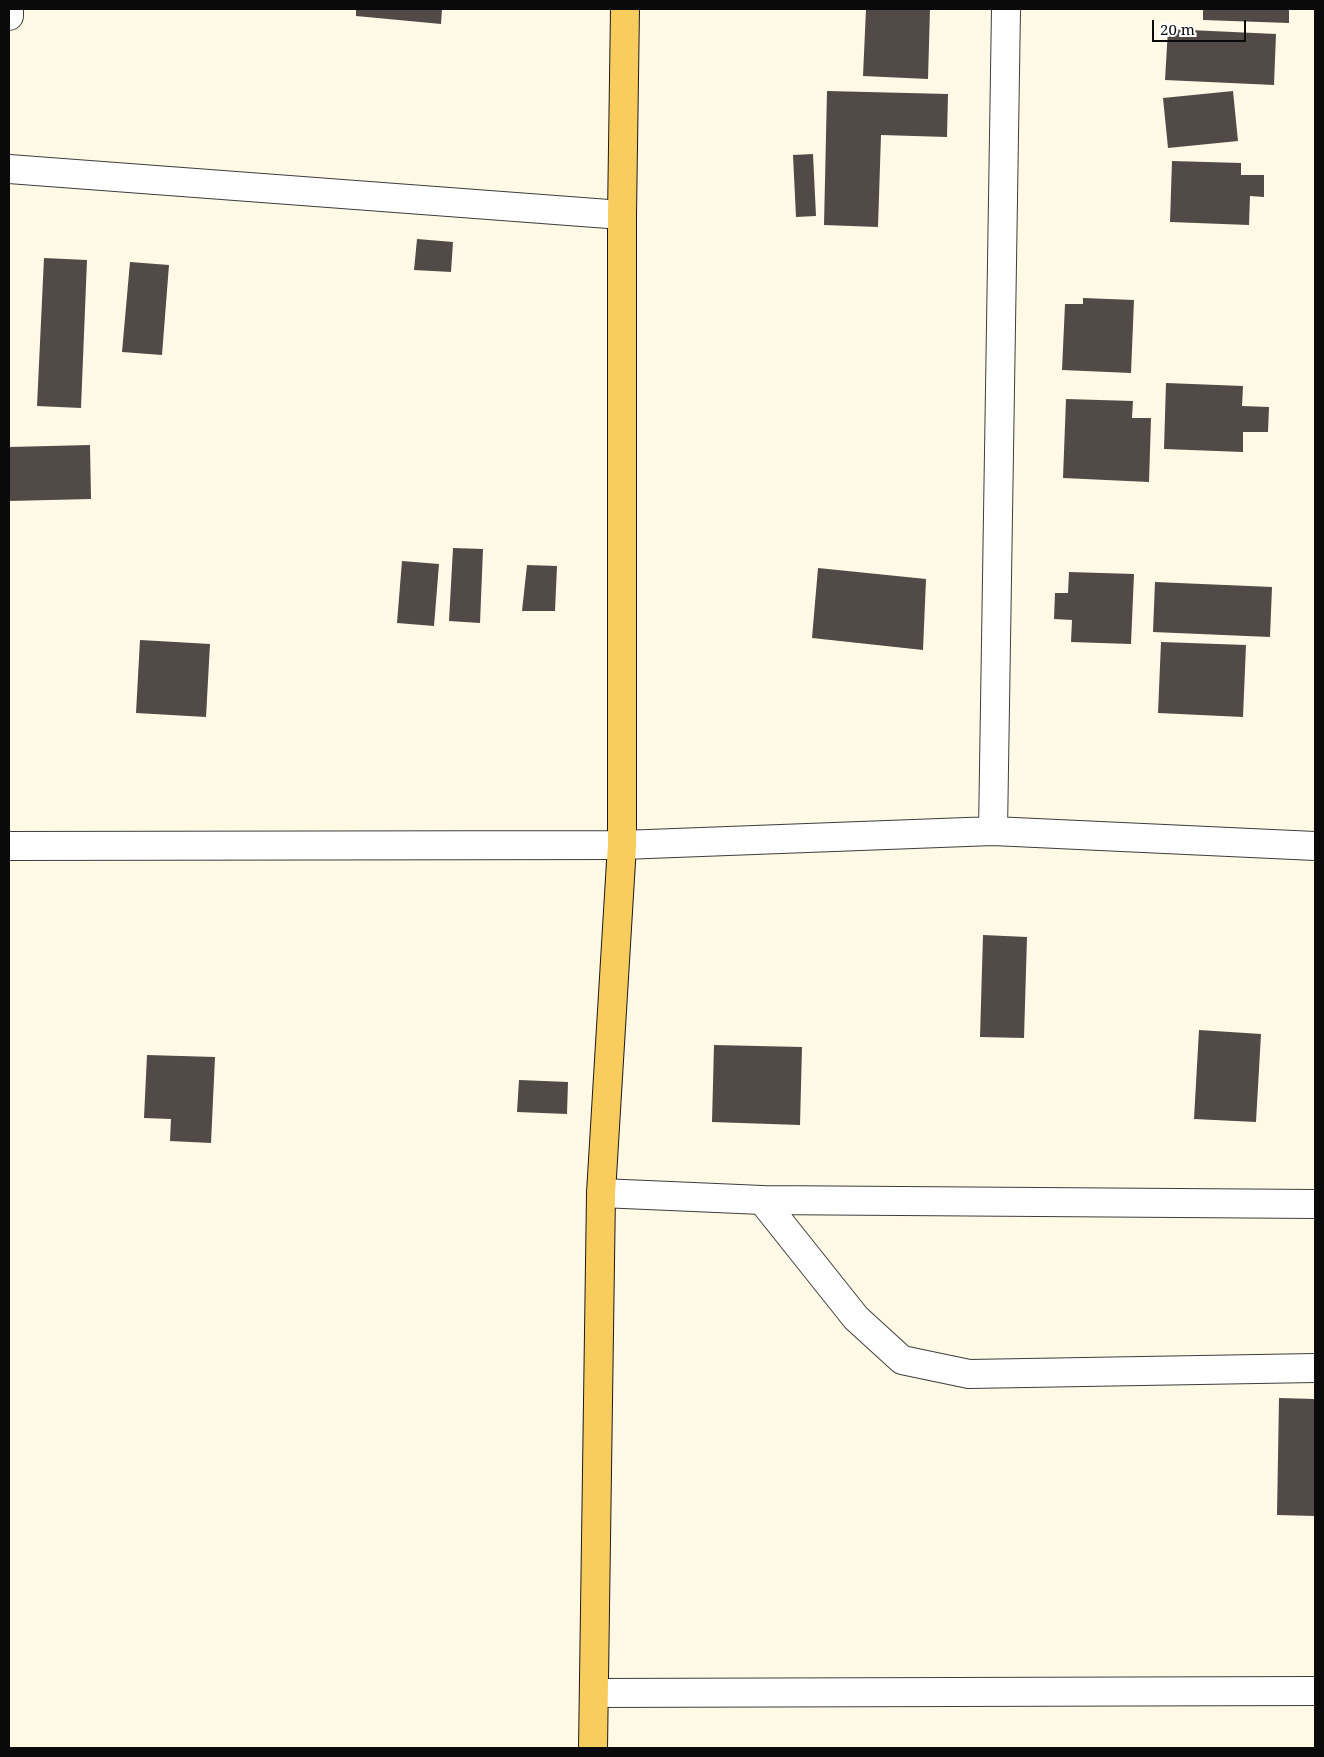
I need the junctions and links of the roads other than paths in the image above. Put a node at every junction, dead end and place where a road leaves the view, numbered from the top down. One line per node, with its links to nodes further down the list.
1 (9, 9): 4 (street)
2 (625, 9): 6 (main road)
3 (1006, 9): 7 (street)
4 (9, 16)
5 (9, 169): 6 (street)
6 (622, 215): 8 (main road)
7 (993, 831): 8 (street); 10 (street)
8 (622, 845): 9 (street); 11 (main road)
9 (9, 846)
10 (1315, 846)
11 (601, 1193): 12 (street); 16 (main road)
12 (762, 1200): 13 (street); 14 (street)
13 (1315, 1204)
14 (1315, 1368)
15 (1315, 1691): 16 (street)
16 (594, 1693): 17 (main road)
17 (593, 1748)

